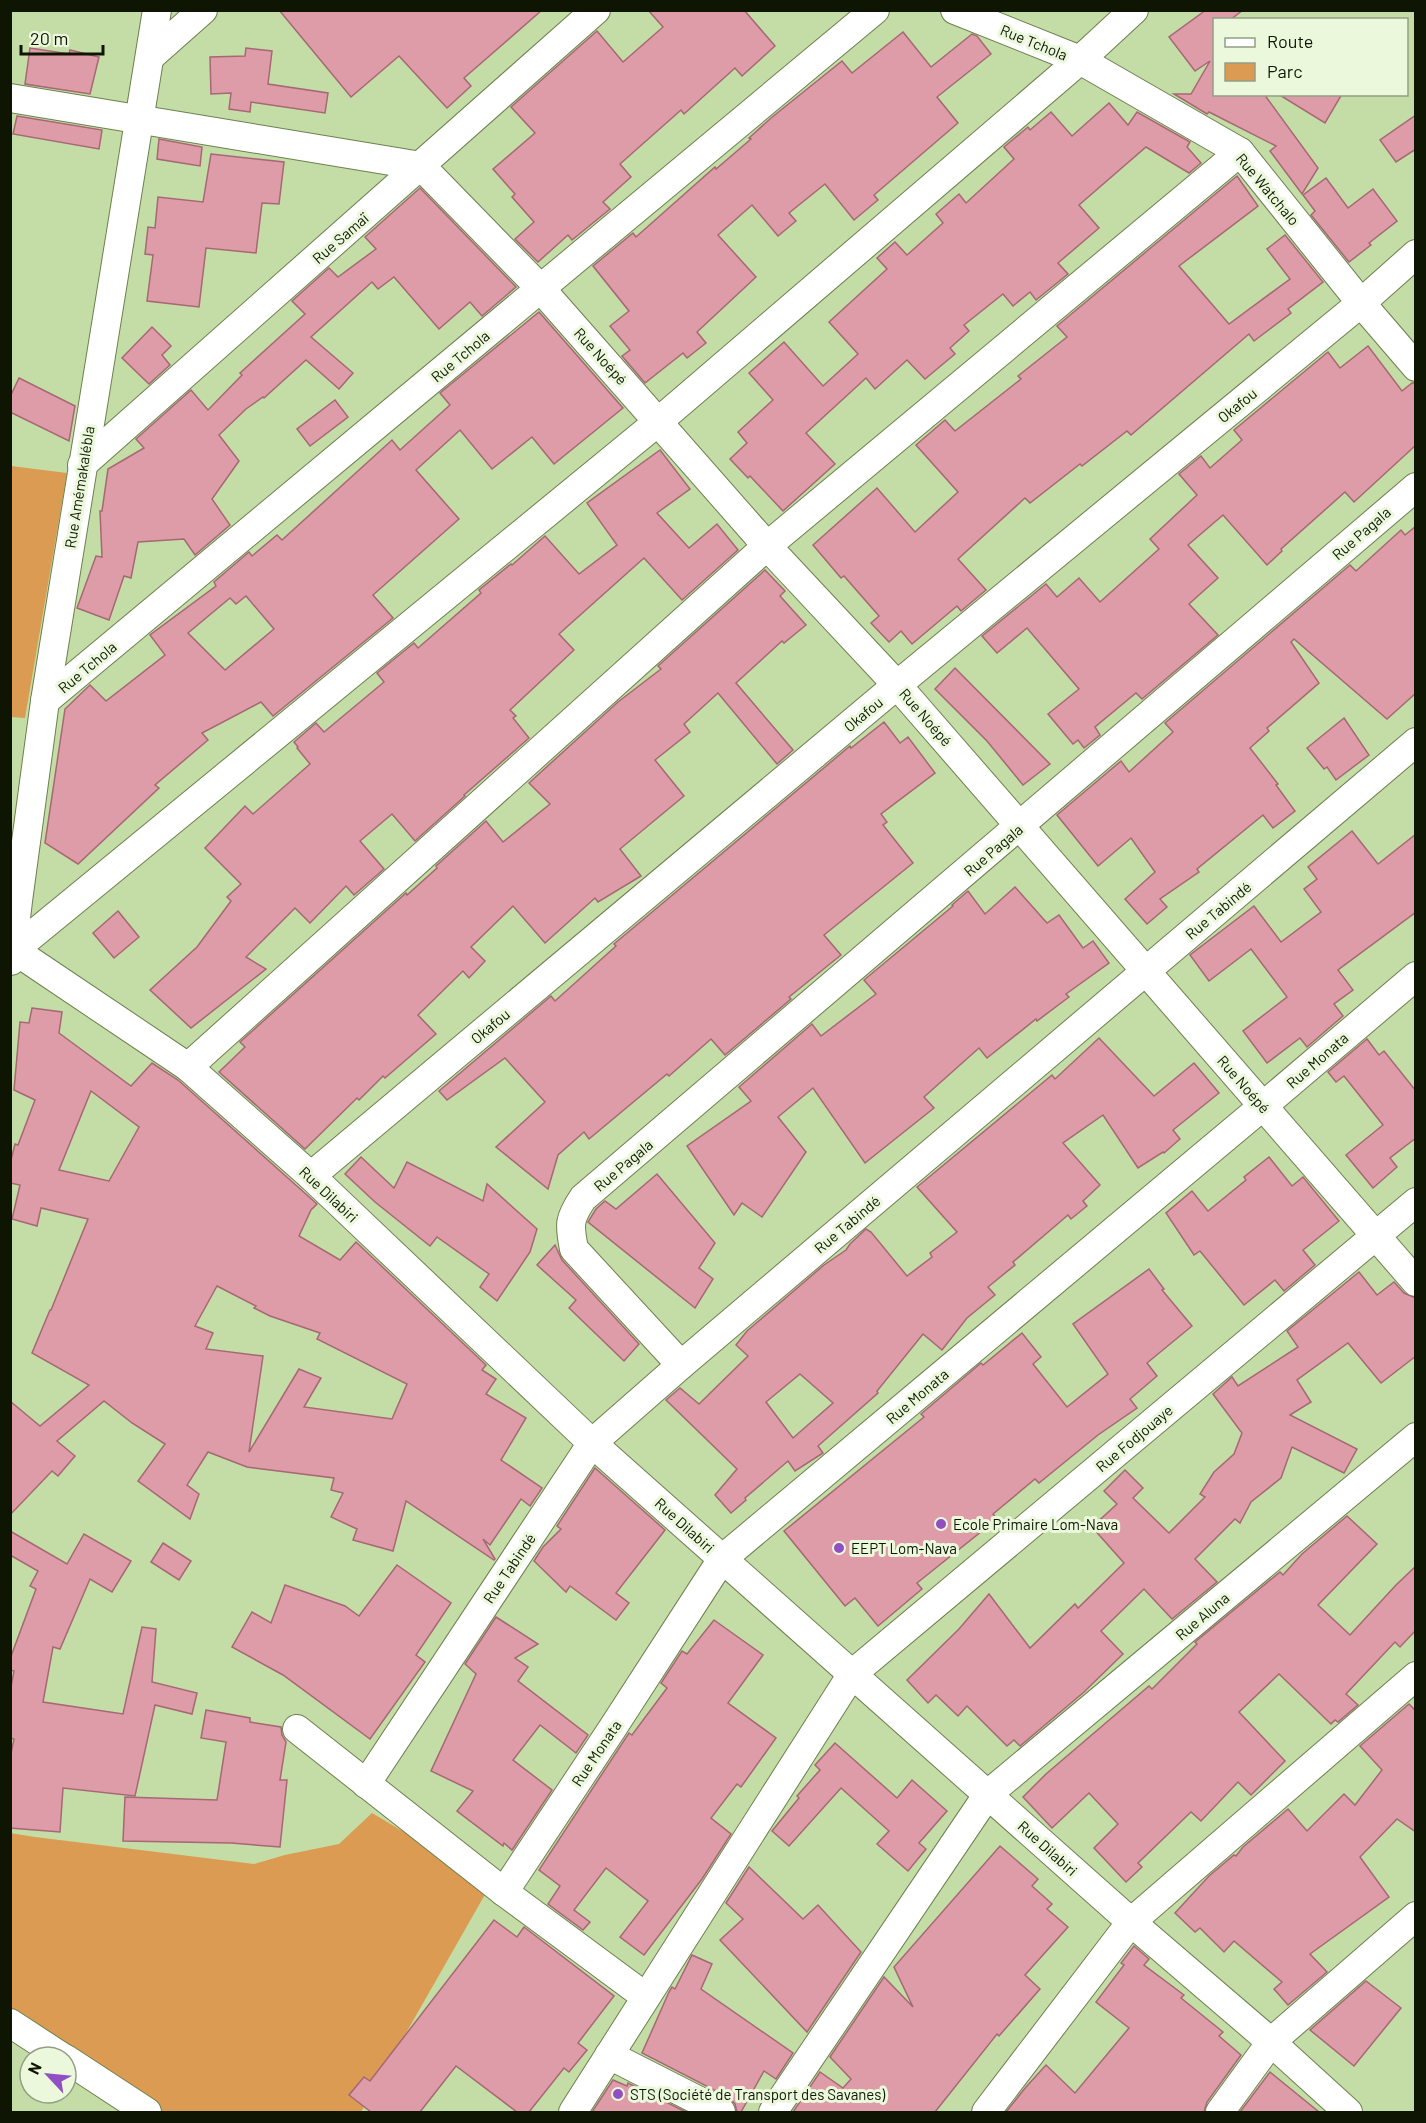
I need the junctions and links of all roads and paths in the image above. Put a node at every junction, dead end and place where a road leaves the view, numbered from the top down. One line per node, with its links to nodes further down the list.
1 (157, 10): 7 (street, Rue Amémakalébla)
2 (203, 10): 7 (street)
3 (596, 10): 12 (street, Rue Samaï)
4 (875, 10): 14 (street, Rue Tchola)
5 (956, 10): 8 (street, Rue Tchola)
6 (1134, 10): 8 (street)
7 (150, 57): 10 (street, Rue Amémakalébla)
8 (1080, 60): 11 (street, Rue Watchalo); 17 (street)
9 (10, 98): 10 (street)
10 (140, 119): 12 (street); 18 (street, Rue Amémakalébla)
11 (1240, 152): 15 (street, Rue Watchalo); 20 (street)
12 (421, 166): 14 (street, Rue Noépé); 18 (street, Rue Samaï)
13 (1416, 254): 15 (street, Okafou)
14 (541, 289): 17 (street, Rue Noépé); 22 (street, Rue Tchola)
15 (1361, 303): 16 (street, Rue Watchalo); 21 (street, Okafou)
16 (1416, 367)
17 (660, 421): 20 (street, Rue Noépé); 26 (street)
18 (82, 465): 22 (street, Rue Amémakalébla)
19 (1416, 487): 24 (street, Rue Pagala)
20 (767, 546): 21 (street, Rue Noépé); 29 (street)
21 (897, 685): 24 (street, Rue Noépé); 31 (street, Okafou)
22 (45, 701): 25 (street, Rue Amémakalébla)
23 (1416, 742): 27 (street, Rue Tabindé)
24 (1020, 826): 27 (street, Rue Noépé); 35 (street, Rue Pagala)
25 (14, 900): 26 (street, Rue Amémakalébla)
26 (12, 958): 29 (street, Rue Dilabiri)
27 (1146, 971): 30 (street, Rue Noépé); 35 (street, Rue Tabindé)
28 (1416, 976): 30 (street, Rue Monata)
29 (188, 1067): 31 (street, Rue Dilabiri)
30 (1263, 1106): 33 (street, Rue Noépé); 38 (street, Rue Monata)
31 (311, 1176): 37 (street, Rue Dilabiri)
32 (1416, 1202): 33 (street, Rue Fodjouaye)
33 (1376, 1236): 34 (street, Rue Noépé); 39 (street, Rue Fodjouaye)
34 (1416, 1282)
35 (681, 1365): 37 (street, Rue Tabindé)
36 (1416, 1437): 43 (street, Rue Aluna)
37 (592, 1443): 38 (street, Rue Dilabiri); 42 (street, Rue Tabindé)
38 (722, 1559): 39 (street, Rue Dilabiri); 44 (street, Rue Monata)
39 (852, 1674): 43 (street, Rue Dilabiri); 47 (street, Rue Fodjouaye)
40 (1416, 1676): 46 (street)
41 (297, 1730): 42 (street)
42 (366, 1784): 44 (street)
43 (988, 1794): 46 (street, Rue Dilabiri); 56 (street, Rue Aluna)
44 (504, 1892): 47 (street)
45 (1416, 1917): 49 (street)
46 (1131, 1922): 49 (street, Rue Dilabiri); 57 (street)
47 (646, 1997): 51 (street, Rue Fodjouaye)
48 (10, 2023): 50 (street)
49 (1271, 2042): 58 (street); 59 (street, Rue Dilabiri)
50 (44, 2045)
51 (609, 2055): 54 (street, Rue Fodjouaye); 55 (street)
52 (78, 2067): 53 (street)
53 (147, 2112)
54 (573, 2112)
55 (721, 2112)
56 (773, 2112)
57 (986, 2112)
58 (1220, 2112)
59 (1348, 2112)

